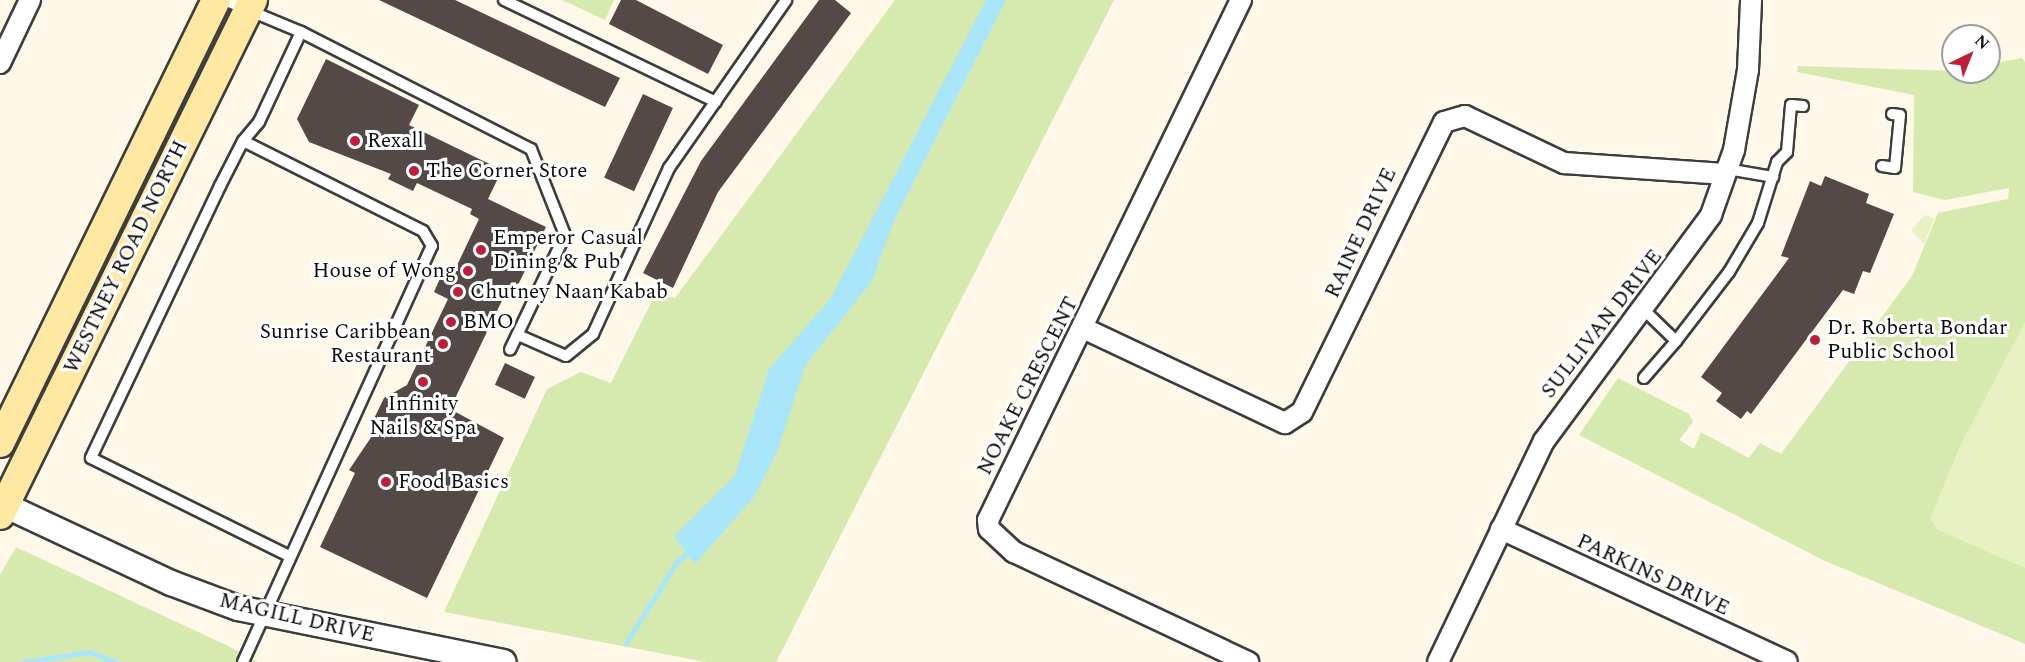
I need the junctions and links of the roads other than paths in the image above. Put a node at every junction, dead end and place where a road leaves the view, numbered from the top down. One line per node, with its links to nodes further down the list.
1 (30, 0): 9 (street)
2 (216, 0): 17 (main road, WESTNEY ROAD NORTH)
3 (504, 0): 10 (lane)
4 (786, 0): 10 (lane)
5 (1241, 0): 19 (street, NOAKE CRESCENT)
6 (1751, 0): 15 (street, SULLIVAN DRIVE)
7 (242, 4): 8 (lane); 17 (main road, WESTNEY ROAD NORTH)
8 (301, 32): 13 (lane); 20 (lane)
9 (0, 63)
10 (716, 102): 20 (lane)
11 (1803, 106): 16 (lane)
12 (1892, 114): 14 (lane)
13 (243, 141): 27 (lane); 27 (lane)
14 (1882, 166)
15 (1726, 172): 16 (lane); 18 (street, SULLIVAN DRIVE); 19 (street, RAINE DRIVE)
16 (1773, 177): 21 (lane)
17 (113, 246): 24 (main road, WESTNEY ROAD NORTH); 25 (main road, WESTNEY ROAD NORTH)
18 (1642, 309): 21 (lane); 26 (street, SULLIVAN DRIVE)
19 (1085, 329): 31 (street, NOAKE CRESCENT)
20 (518, 335): 22 (lane)
21 (1676, 341): 23 (lane)
22 (510, 350)
23 (1644, 378)
24 (0, 443)
25 (2, 507): 28 (street, MAGILL DRIVE)
26 (1501, 529): 32 (street, SULLIVAN DRIVE); 33 (street, PARKINS DRIVE)
27 (289, 556): 28 (lane)
28 (262, 614): 29 (lane); 30 (street, MAGILL DRIVE)
29 (243, 662)
30 (504, 662)
31 (1248, 662)
32 (1438, 662)
33 (1786, 662)

